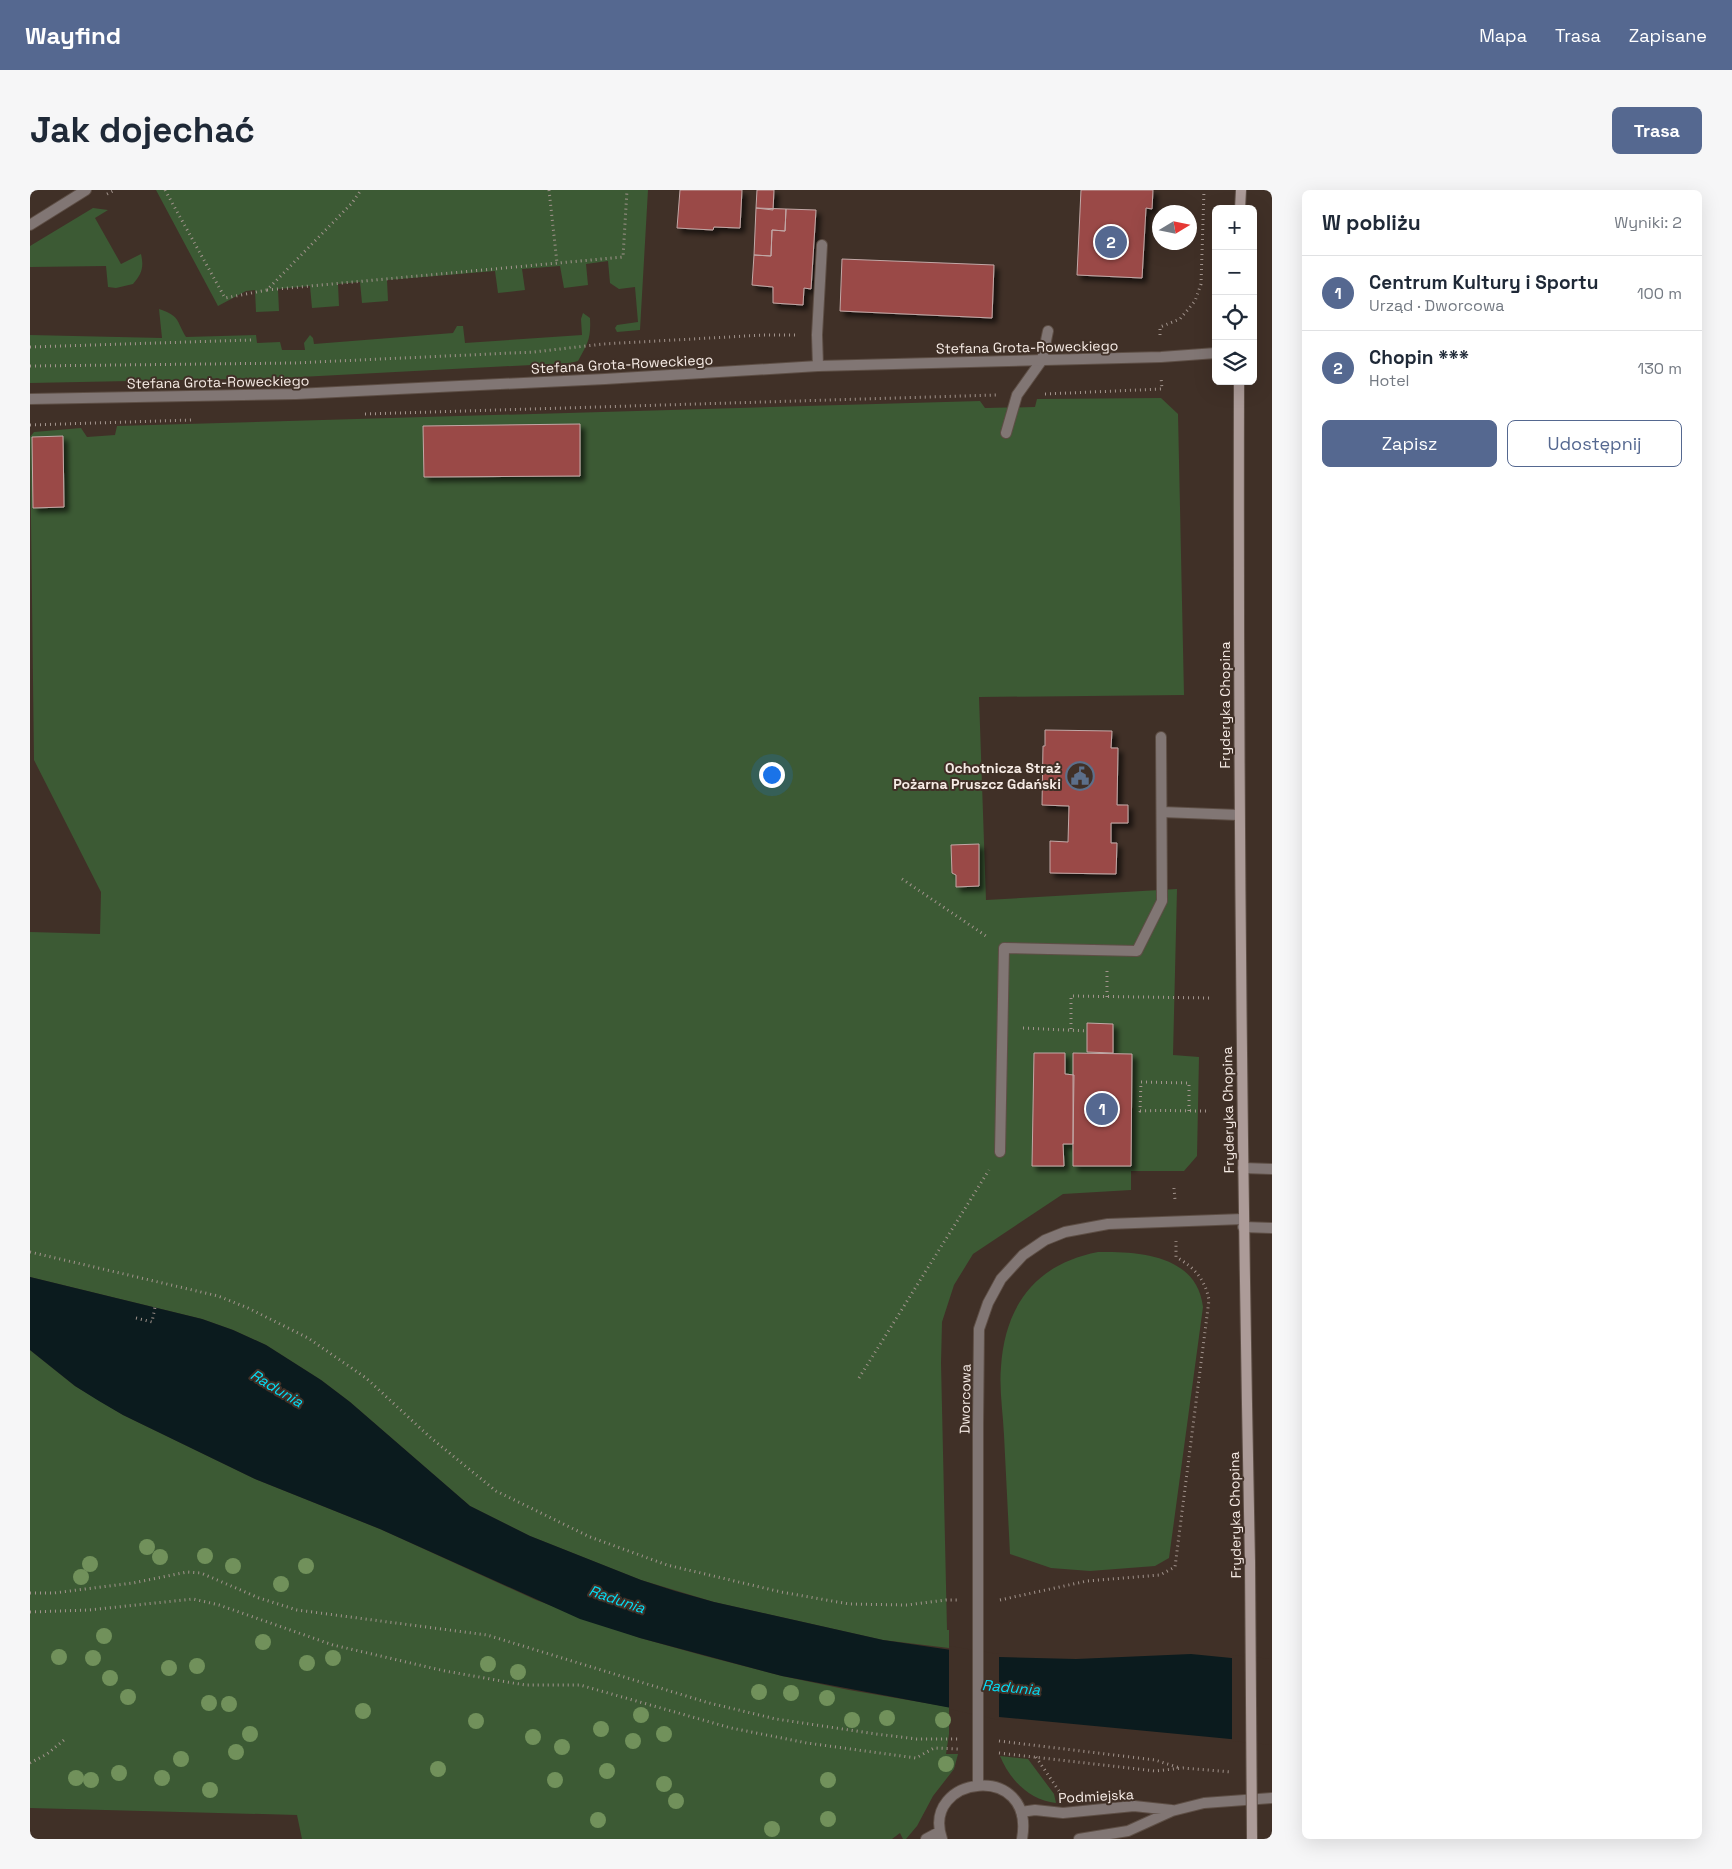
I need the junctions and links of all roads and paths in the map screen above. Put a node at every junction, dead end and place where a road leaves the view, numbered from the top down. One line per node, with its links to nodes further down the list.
1 (86, 190): 9 (street)
2 (165, 190): 12 (path)
3 (360, 190): 12 (path)
4 (549, 190): 11 (path)
5 (627, 190): 11 (path)
6 (1204, 190): 13 (path)
7 (1241, 190): 8 (main road)
8 (1240, 205)
9 (30, 225)
10 (822, 245): 15 (street)
11 (557, 263): 12 (path)
12 (267, 290)
13 (1160, 327)
14 (1048, 331): 19 (street)
15 (818, 335): 20 (path); 21 (street)
16 (251, 340): 17 (path)
17 (30, 347)
18 (1212, 354): 19 (street, Stefana Grota-Roweckiego)
19 (1042, 360): 21 (street, Stefana Grota-Roweckiego); 24 (street)
20 (30, 366)
21 (818, 366): 25 (street, Stefana Grota-Roweckiego)
22 (1239, 385): 32 (main road, Fryderyka Chopina)
23 (1162, 389): 24 (path)
24 (1017, 395): 26 (path); 29 (street)
25 (30, 399)
26 (357, 415)
27 (198, 420): 28 (path)
28 (30, 425)
29 (1006, 433)
30 (1160, 738): 31 (street)
31 (1162, 812): 32 (street); 34 (street)
32 (1239, 814): 42 (main road, Fryderyka Chopina)
33 (902, 879): 34 (path)
34 (1004, 948): 36 (street)
35 (1210, 998): 37 (path)
36 (1002, 1028): 37 (path); 41 (street)
37 (1071, 1029): 38 (path)
38 (1087, 1030)
39 (1189, 1111): 39 (path); 40 (path)
40 (1210, 1111)
41 (1000, 1152): 51 (path)
42 (1243, 1168): 43 (street); 46 (main road, Fryderyka Chopina)
43 (1272, 1169)
44 (1174, 1188): 45 (path)
45 (1176, 1221): 46 (street, Dworcowa); 54 (path); 57 (street, Dworcowa)
46 (1243, 1224): 47 (street, Dworcowa); 69 (main road, Fryderyka Chopina, bridge)
47 (1272, 1228)
48 (30, 1252): 53 (path)
49 (155, 1307): 50 (path)
50 (136, 1318)
51 (859, 1378)
52 (30, 1594): 57 (path)
53 (955, 1600)
54 (999, 1600)
55 (30, 1612): 57 (path)
56 (64, 1740): 58 (path)
57 (978, 1741): 59 (path); 59 (path); 61 (street, Dworcowa)
58 (30, 1763)
59 (1183, 1768): 60 (path)
60 (1232, 1772)
61 (978, 1784): 64 (street); 65 (street)
62 (1272, 1798): 63 (street, Podmiejska)
63 (1172, 1811): 64 (street, Podmiejska); 68 (street, Podmiejska)
64 (1021, 1812): 67 (street)
65 (940, 1835): 66 (street)
66 (926, 1839)
67 (1022, 1839)
68 (1079, 1839)
69 (1252, 1839)

